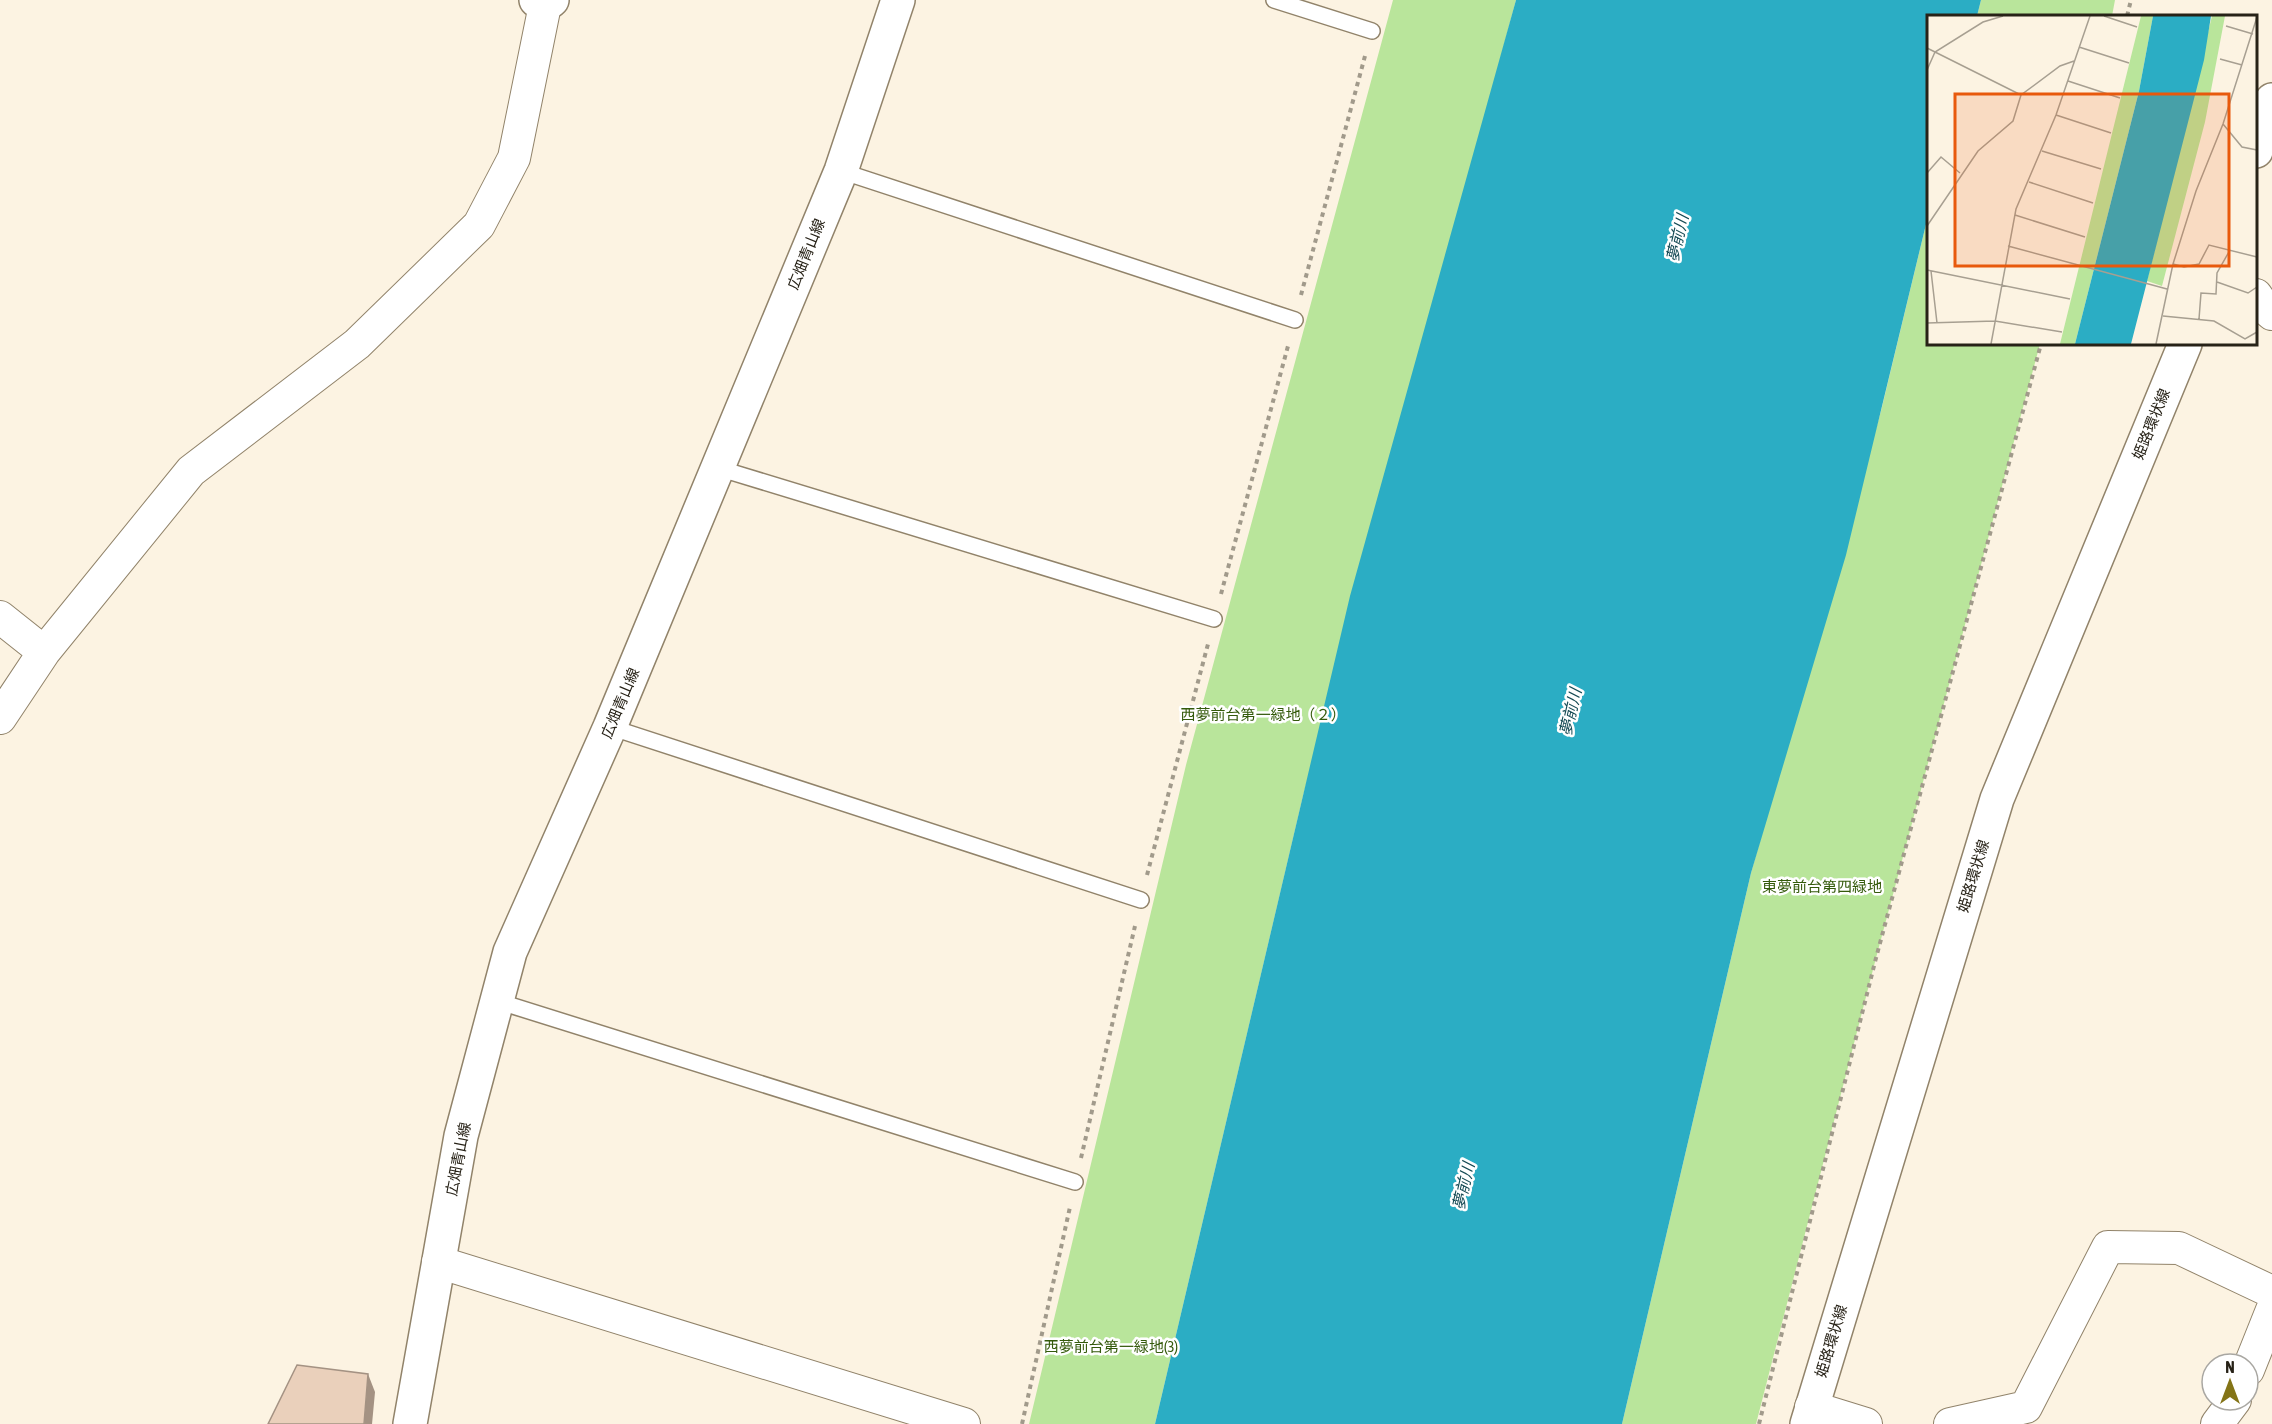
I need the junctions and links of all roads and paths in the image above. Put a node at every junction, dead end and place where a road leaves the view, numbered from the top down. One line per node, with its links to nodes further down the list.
1 (898, 0): 9 (main road, 広畑青山線)
2 (1274, 0): 6 (lane)
3 (2131, 0): 5 (path)
4 (544, 2): 18 (street)
5 (2127, 15)
6 (1372, 31): 12 (path)
7 (2272, 100): 8 (main road)
8 (2257, 148)
9 (841, 171): 12 (lane); 15 (main road, 広畑青山線)
10 (2257, 296): 11 (street)
11 (2272, 314)
12 (1295, 320): 17 (path)
13 (2041, 345): 32 (path)
14 (2185, 345): 28 (main road, 姫路環状線)
15 (718, 468): 17 (lane); 20 (main road, 広畑青山線)
16 (0, 617): 18 (street)
17 (1214, 620): 21 (path)
18 (44, 652): 19 (street)
19 (0, 718)
20 (610, 727): 21 (lane); 22 (main road, 広畑青山線)
21 (1141, 900): 23 (path)
22 (497, 1001): 23 (lane); 24 (main road, 広畑青山線)
23 (1075, 1182): 31 (path)
24 (438, 1262): 29 (main road, 広畑青山線); 30 (street)
25 (2272, 1292): 34 (street)
26 (2272, 1310): 27 (street)
27 (2255, 1352)
28 (1809, 1415): 33 (street)
29 (410, 1424)
30 (964, 1424)
31 (1022, 1424)
32 (1760, 1424)
33 (1866, 1424)
34 (1950, 1424)

